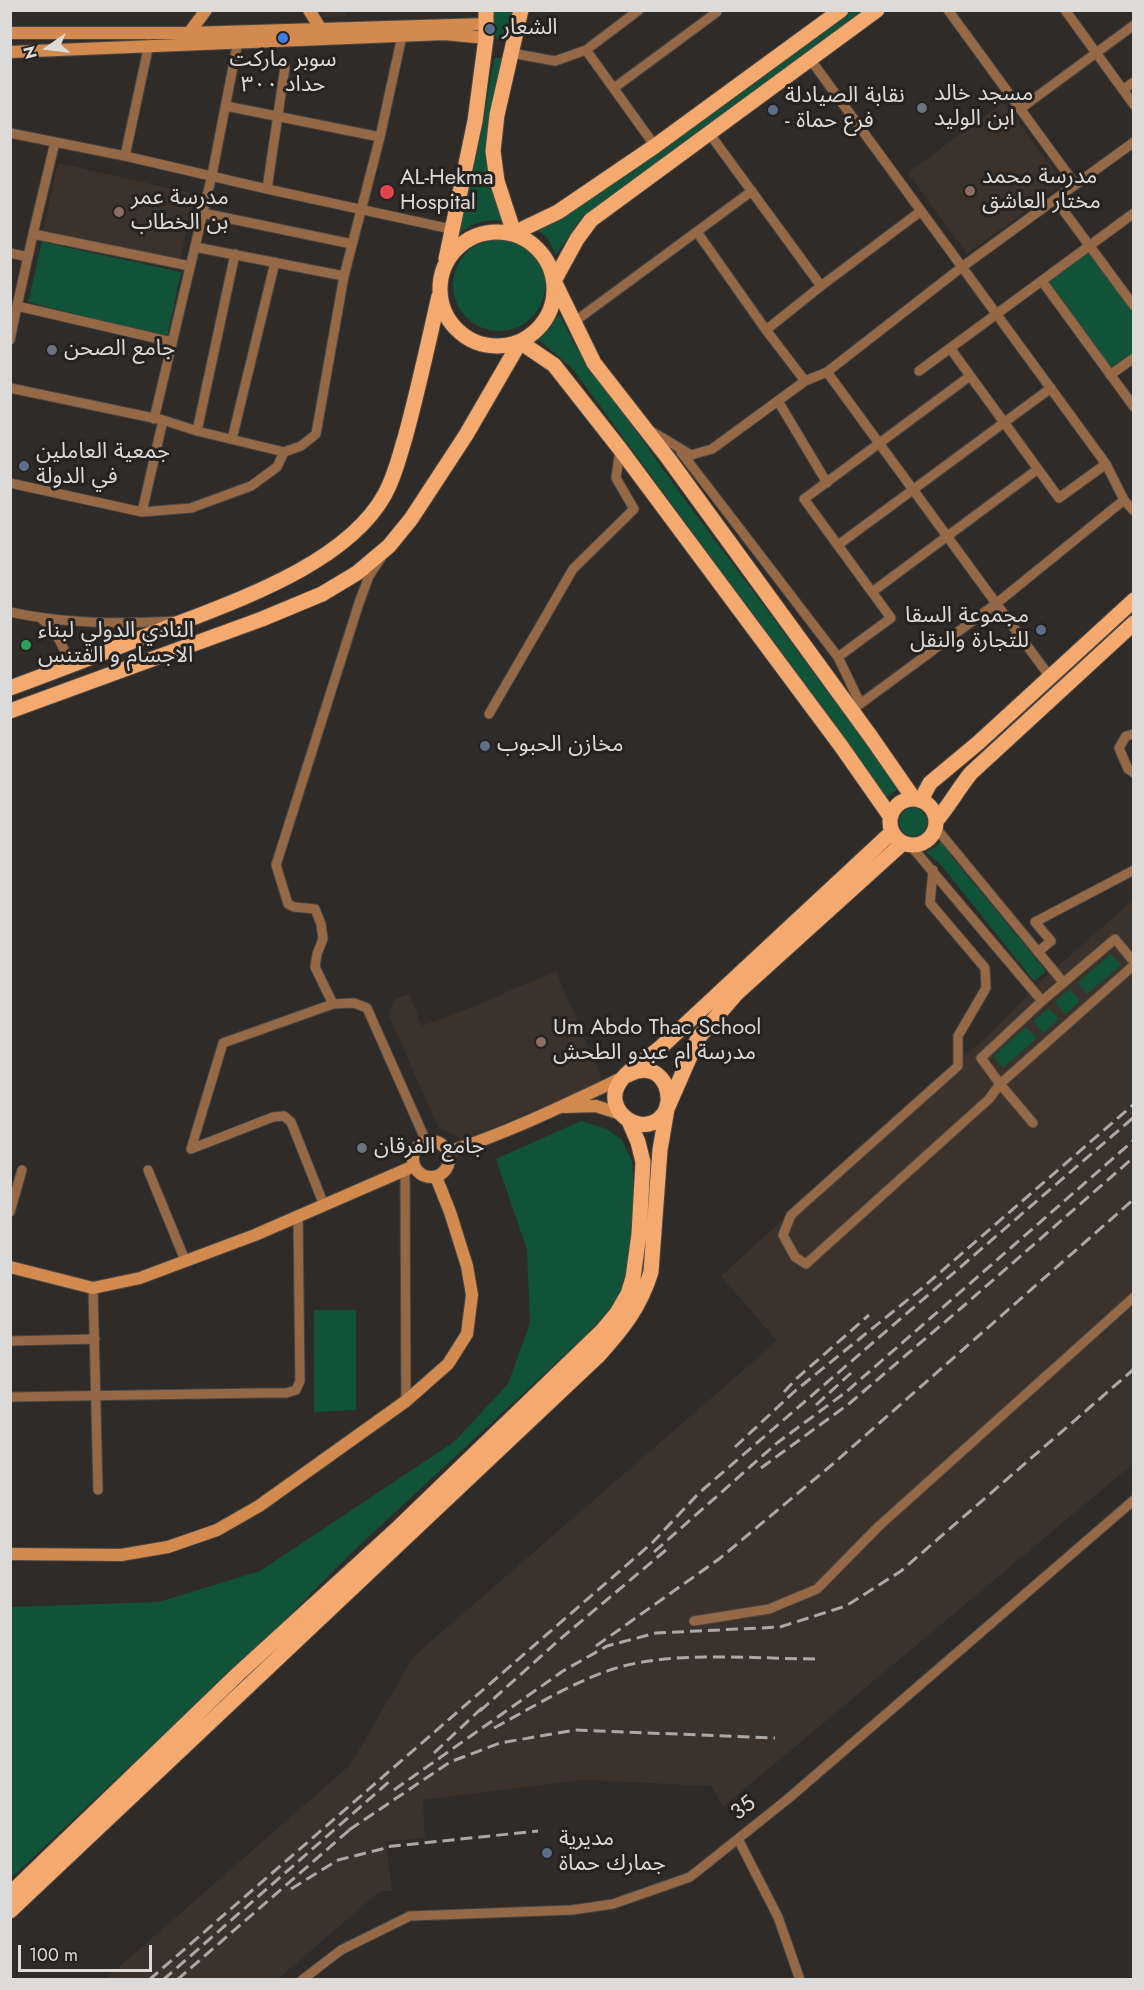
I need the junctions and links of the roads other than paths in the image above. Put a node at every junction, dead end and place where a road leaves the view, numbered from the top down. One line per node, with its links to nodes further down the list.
1 (206, 10): 14 (street)
2 (309, 10): 12 (street)
3 (521, 10): 20 (main road)
4 (639, 10): 18 (street)
5 (841, 10): 36 (main road)
6 (877, 10): 22 (main road)
7 (948, 10): 29 (street)
8 (1065, 10): 21 (street)
9 (717, 12): 25 (street)
10 (486, 24): 12 (street); 15 (street); 47 (main road)
11 (1134, 25): 21 (street)
12 (320, 28): 14 (street)
13 (10, 33): 14 (street)
14 (189, 33)
15 (402, 36): 16 (street); 33 (street)
16 (238, 41): 17 (street); 28 (street)
17 (149, 44): 19 (street); 37 (street)
18 (586, 50): 20 (street); 25 (street)
19 (10, 52)
20 (511, 53): 49 (main road)
21 (1096, 53): 26 (street); 29 (street)
22 (810, 59): 32 (main road); 44 (street)
23 (285, 67): 30 (street)
24 (1134, 82): 26 (street)
25 (614, 88): 36 (street)
26 (1123, 90): 27 (street)
27 (1134, 105)
28 (226, 106): 30 (street); 38 (street)
29 (1020, 109): 39 (street)
30 (277, 116): 33 (street); 40 (street)
31 (10, 133): 34 (street)
32 (709, 133): 41 (street); 62 (main road)
33 (380, 137): 43 (street)
34 (55, 142): 37 (street); 50 (street)
35 (1134, 142): 39 (street)
36 (655, 146): 49 (main road)
37 (125, 156): 38 (street)
38 (212, 175): 40 (street); 45 (street)
39 (1075, 184): 42 (street)
40 (267, 189): 43 (street)
41 (752, 191): 48 (street); 64 (street)
42 (1055, 199): 52 (street); 60 (street)
43 (361, 209): 47 (street); 51 (street)
44 (921, 212): 60 (street); 64 (street)
45 (203, 213): 51 (street); 53 (street)
46 (1134, 213): 52 (street)
47 (451, 229): 57 (main road)
48 (697, 232): 70 (street); 71 (street)
49 (514, 233): 57 (main road); 62 (main road)
50 (33, 234): 56 (street); 59 (street)
51 (352, 244): 61 (street)
52 (1090, 246): 63 (street); 65 (street)
53 (195, 247): 55 (street); 59 (street)
54 (10, 253): 56 (street)
55 (235, 254): 58 (street); 89 (street)
56 (28, 257): 67 (street)
57 (446, 260): 66 (main road)
58 (275, 262): 61 (street); 90 (street)
59 (190, 266): 73 (street)
60 (962, 267): 69 (street); 78 (street)
61 (344, 276): 94 (street)
62 (554, 281): 70 (main road); 74 (main road)
63 (1042, 281): 69 (street); 79 (street)
64 (820, 286): 71 (street)
65 (1130, 293): 68 (street)
66 (439, 296): 74 (main road); 111 (main road)
67 (17, 306): 72 (street); 73 (street)
68 (1134, 306)
69 (996, 314): 75 (street); 83 (street)
70 (574, 322): 88 (main road)
71 (766, 330): 81 (street)
72 (10, 340)
73 (172, 342): 86 (street)
74 (520, 342): 92 (main road); 105 (main road)
75 (950, 348): 77 (street); 80 (street)
76 (1134, 358): 79 (street)
77 (919, 371)
78 (827, 372): 81 (street); 91 (street)
79 (1110, 375): 85 (street)
80 (970, 376): 87 (street); 91 (street)
81 (806, 381): 84 (street)
82 (10, 388): 86 (street)
83 (1050, 388): 87 (street); 95 (street)
84 (778, 401): 93 (street); 98 (street)
85 (1134, 406)
86 (159, 419): 89 (street); 102 (street)
87 (1004, 422): 96 (street); 99 (street)
88 (640, 424): 93 (street); 117 (main road)
89 (197, 430): 90 (street)
90 (232, 439): 94 (street)
91 (880, 443): 98 (street); 99 (street)
92 (620, 449): 119 (street); 125 (main road)
93 (678, 449): 113 (street)
94 (284, 452): 102 (street)
95 (1106, 464): 96 (street); 100 (street)
96 (1038, 469): 103 (street)
97 (10, 483): 102 (street)
98 (827, 483): 104 (street)
99 (913, 489): 103 (street); 104 (street)
100 (1124, 500): 101 (street); 108 (street)
101 (1134, 511)
102 (141, 512)
103 (948, 536): 106 (street); 108 (street)
104 (838, 545): 106 (street)
105 (389, 546): 118 (main road); 134 (street)
106 (872, 592): 113 (street)
107 (1134, 600): 115 (main road)
108 (997, 603): 115 (street); 117 (street)
109 (10, 612): 110 (street)
110 (42, 619): 111 (street); 114 (street)
111 (187, 620): 114 (main road)
112 (1134, 623): 126 (main road)
113 (838, 657): 117 (street)
114 (69, 666): 116 (main road)
115 (1050, 677): 123 (main road)
116 (10, 688)
117 (856, 707): 122 (main road)
118 (10, 711)
119 (489, 714)
120 (1134, 734): 121 (street)
121 (1134, 773)
122 (899, 776): 123 (main road); 124 (main road)
123 (930, 783): 124 (main road)
124 (917, 799): 125 (main road); 126 (main road)
125 (891, 824): 127 (main road); 135 (main road)
126 (936, 825): 127 (main road); 130 (street)
127 (907, 844): 128 (street); 138 (main road)
128 (933, 870): 133 (street); 136 (street)
129 (1134, 870): 130 (street)
130 (1038, 952): 132 (street)
131 (1134, 964): 132 (street); 136 (street)
132 (1063, 982): 133 (street)
133 (1042, 1001): 136 (street)
134 (333, 1004): 141 (street); 147 (street)
135 (625, 1076): 137 (street); 138 (main road); 139 (main road)
136 (1000, 1084): 140 (street)
137 (561, 1107): 139 (street); 142 (street)
138 (667, 1109): 139 (main road); 165 (main road)
139 (625, 1118): 164 (main road)
140 (1033, 1123)
141 (426, 1141): 142 (street); 143 (street)
142 (448, 1152): 146 (street)
143 (410, 1168): 146 (street); 147 (street); 158 (street)
144 (22, 1170): 148 (street)
145 (148, 1170): 150 (street)
146 (436, 1177): 158 (street)
147 (324, 1206): 149 (street)
148 (10, 1212)
149 (298, 1217): 150 (street); 157 (street)
150 (185, 1260): 152 (street)
151 (10, 1266): 152 (street)
152 (93, 1288): 154 (street)
153 (1134, 1297): 162 (street)
154 (95, 1339): 155 (street); 157 (street)
155 (10, 1341)
156 (10, 1397): 157 (street)
157 (96, 1397): 159 (street)
158 (406, 1401): 161 (street)
159 (98, 1490)
160 (1134, 1500): 163 (street, 35)
161 (10, 1554)
162 (694, 1621)
163 (738, 1839): 166 (street, 35); 167 (street)
164 (10, 1894)
165 (10, 1911)
166 (302, 1980)
167 (800, 1980)

